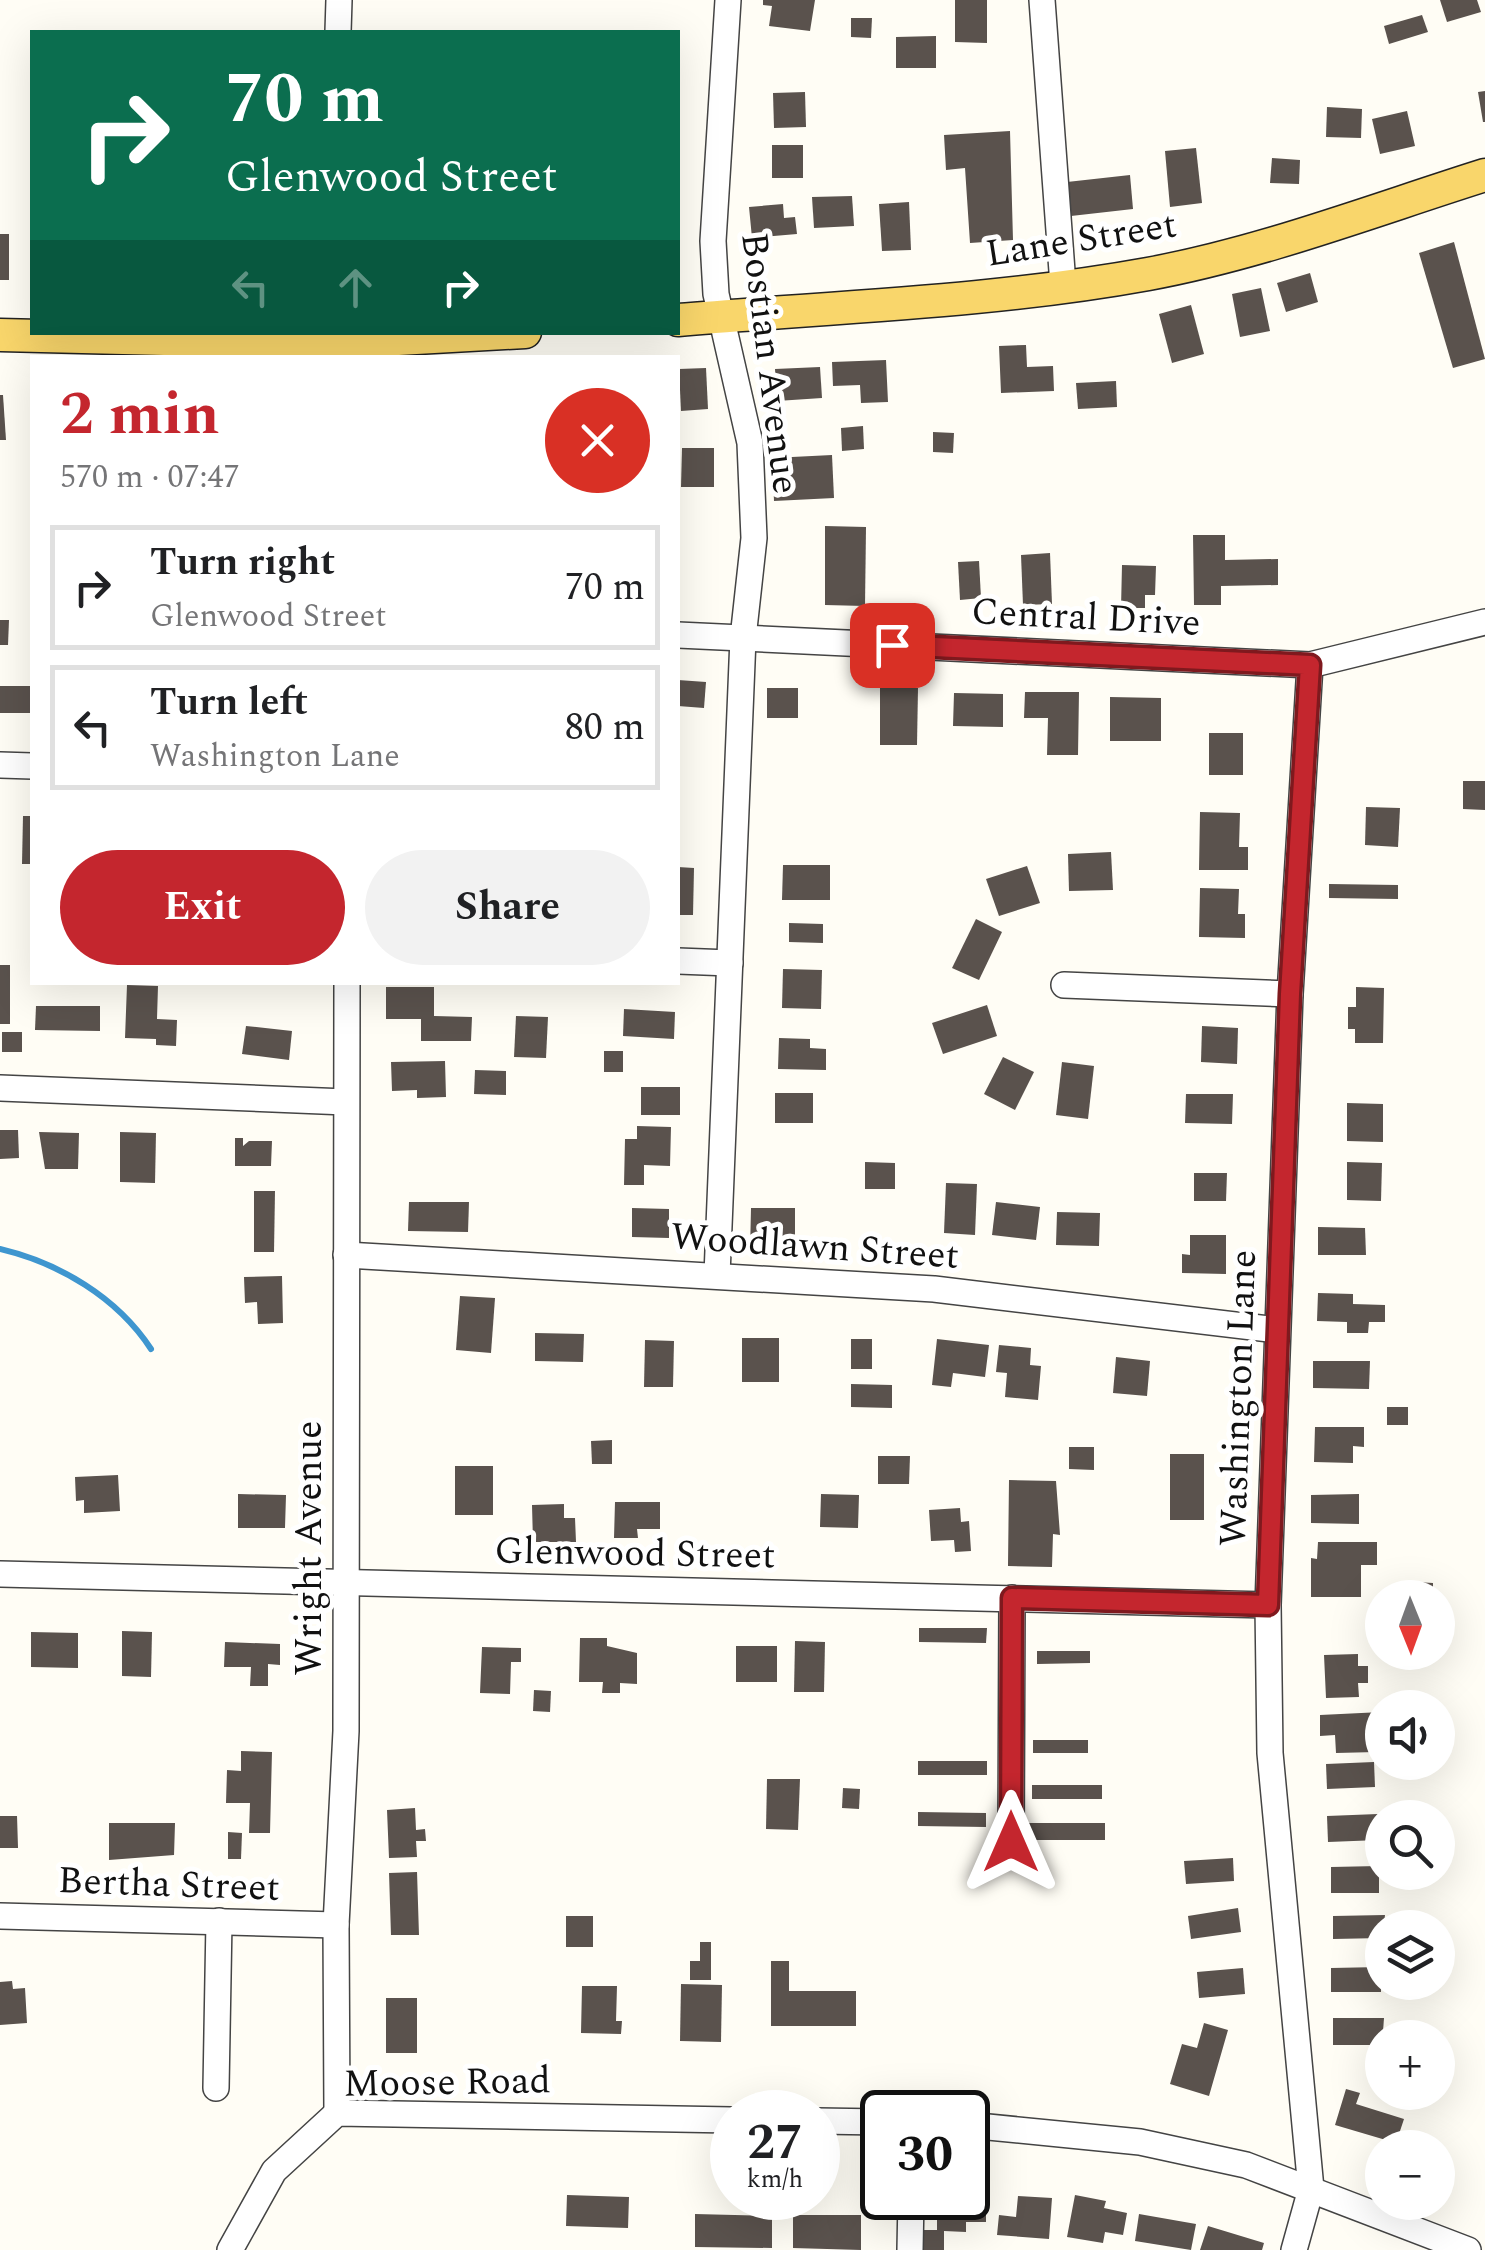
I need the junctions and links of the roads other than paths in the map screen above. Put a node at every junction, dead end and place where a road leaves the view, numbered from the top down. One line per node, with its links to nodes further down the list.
1 (338, 0): 4 (street)
2 (728, 0): 7 (street, Bostian Avenue)
3 (1042, 0): 6 (street)
4 (338, 30)
5 (1485, 175): 6 (main road, Lane Street)
6 (1064, 285): 7 (main road, Lane Street)
7 (721, 316): 8 (main road, Lane Street); 14 (street, Bostian Avenue)
8 (680, 320)
9 (0, 335): 11 (main road)
10 (476, 335): 11 (main road)
11 (327, 344)
12 (1485, 622): 15 (street, Central Drive)
13 (680, 635): 14 (street, Central Drive)
14 (743, 638): 15 (street, Central Drive); 19 (street, Bostian Avenue)
15 (1310, 665): 22 (street, Washington Lane)
16 (0, 765): 17 (street)
17 (30, 766)
18 (680, 961): 19 (street)
19 (730, 964): 26 (street, Bostian Avenue)
20 (347, 985): 24 (street, Wright Avenue)
21 (1064, 985): 22 (street)
22 (1290, 994): 27 (street, Washington Lane)
23 (0, 1088): 24 (street)
24 (346, 1102): 25 (street, Wright Avenue)
25 (346, 1255): 26 (street, Woodlawn Street); 29 (street, Wright Avenue)
26 (716, 1275): 27 (street, Woodlawn Street)
27 (1276, 1330): 31 (street, Washington Lane)
28 (0, 1574): 29 (street, Glenwood Street)
29 (345, 1584): 30 (street, Glenwood Street); 35 (street, Wright Avenue)
30 (1012, 1598): 31 (street, Glenwood Street); 32 (street)
31 (1268, 1605): 40 (street, Washington Lane)
32 (1011, 1842)
33 (0, 1916): 34 (street, Bertha Street)
34 (219, 1920): 35 (street, Bertha Street); 36 (street)
35 (336, 1926): 37 (street, Wright Avenue)
36 (216, 2088)
37 (337, 2113): 38 (street, Moose Road); 42 (street, Moose Road)
38 (710, 2120)
39 (990, 2127): 40 (street)
40 (1311, 2189): 44 (street, Washington Lane); 45 (street)
41 (911, 2220): 43 (street)
42 (230, 2250)
43 (910, 2250)
44 (1294, 2250)
45 (1468, 2250)

